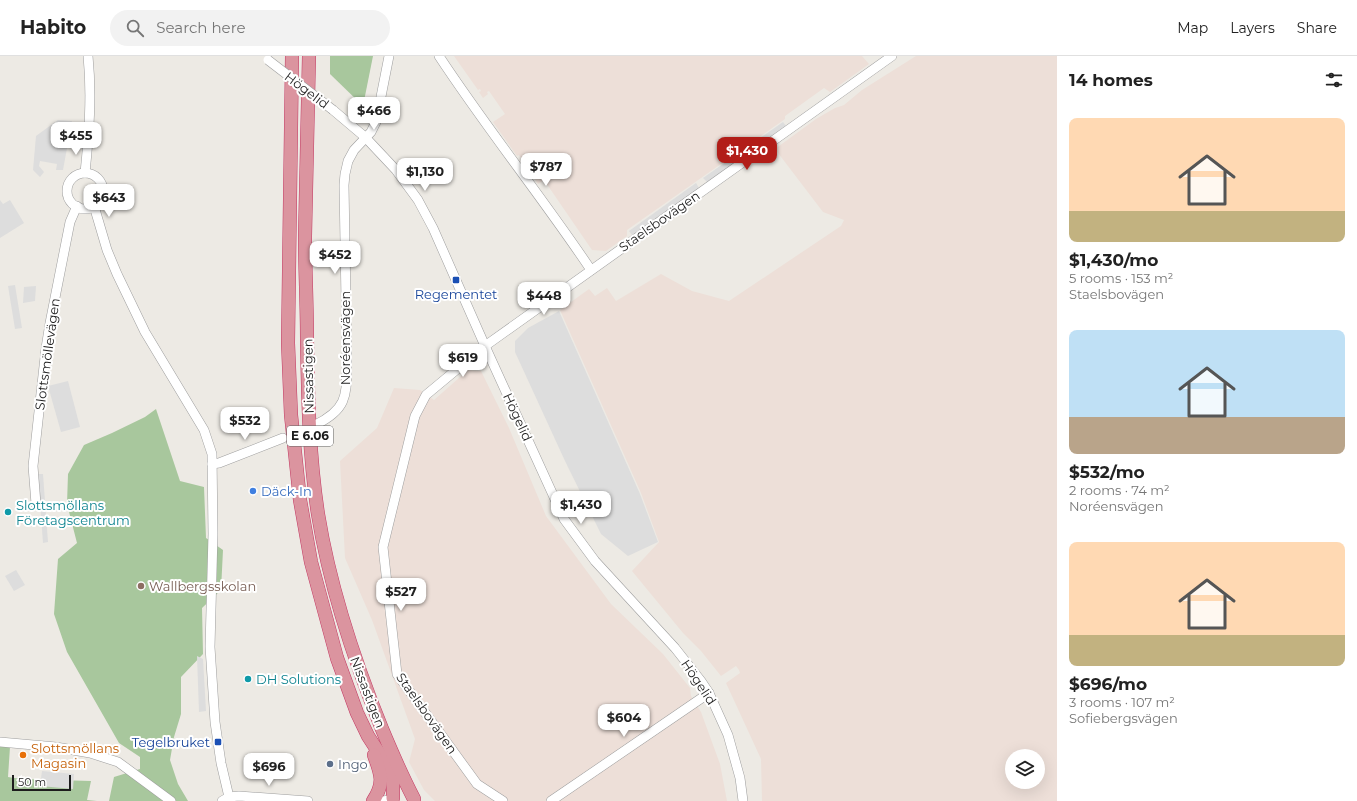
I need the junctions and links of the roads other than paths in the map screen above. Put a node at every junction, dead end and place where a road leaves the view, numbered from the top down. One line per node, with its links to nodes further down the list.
1 (88, 56): 9 (street)
2 (292, 56): 19 (highway, Nissastigen / E 6.06)
3 (308, 56): 23 (highway, Nissastigen / E 6.06)
4 (389, 56): 8 (street, Noréensvägen)
5 (439, 56): 12 (street)
6 (892, 56): 12 (street, Staelsbovägen)
7 (265, 58): 8 (street, Högelid, bridge)
8 (365, 137): 13 (street, Högelid); 14 (street, Noréensvägen)
9 (85, 173): 10 (street); 11 (street)
10 (77, 206): 11 (street); 17 (street, Slottsmöllevägen)
11 (94, 206): 16 (street)
12 (591, 270): 13 (street, Staelsbovägen)
13 (485, 346): 18 (street, Högelid); 27 (street, Staelsbovägen)
14 (315, 425)
15 (283, 438): 16 (street)
16 (212, 464): 21 (street)
17 (36, 504)
18 (709, 693): 28 (street); 29 (street, Högelid)
19 (368, 736): 22 (highway, Nissastigen / E 6.06); 26 (highway, E 6.06)
20 (0, 742): 24 (street)
21 (226, 799): 25 (street)
22 (388, 800): 23 (highway, E 6.06)
23 (415, 800)
24 (171, 801)
25 (308, 801)
26 (374, 801)
27 (503, 801)
28 (551, 801)
29 (743, 801)

